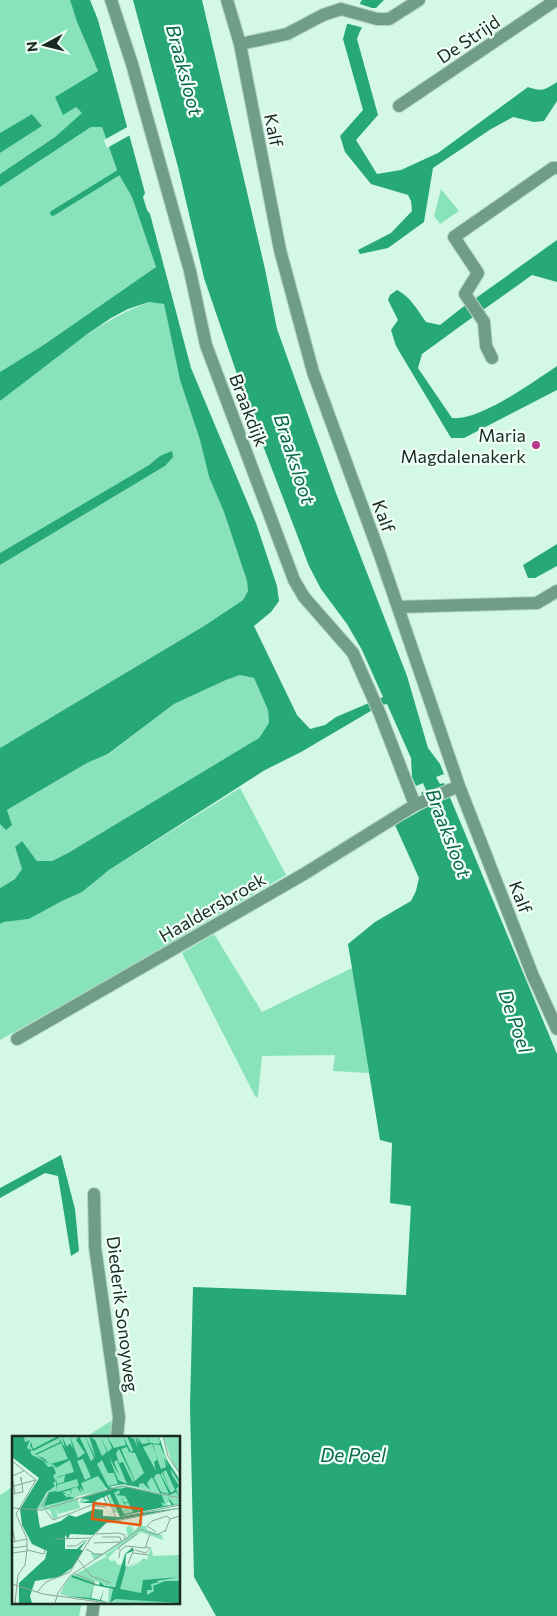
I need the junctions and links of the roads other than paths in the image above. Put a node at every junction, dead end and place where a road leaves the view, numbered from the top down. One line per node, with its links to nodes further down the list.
1 (111, 0): 12 (street, Braakdijk)
2 (227, 0): 5 (street, Kalf)
3 (419, 0): 5 (street)
4 (556, 0): 6 (street, De Strijd)
5 (240, 44): 10 (street, Kalf)
6 (399, 106)
7 (557, 168): 8 (street)
8 (492, 358)
9 (557, 591): 10 (street)
10 (398, 607): 11 (street, Kalf)
11 (455, 787): 12 (street, Haaldersbroek); 13 (street, Kalf)
12 (418, 803): 14 (street, Haaldersbroek)
13 (557, 1029)
14 (17, 1039)
15 (94, 1194): 16 (street, Diederik Sonoyweg)
16 (117, 1436)

